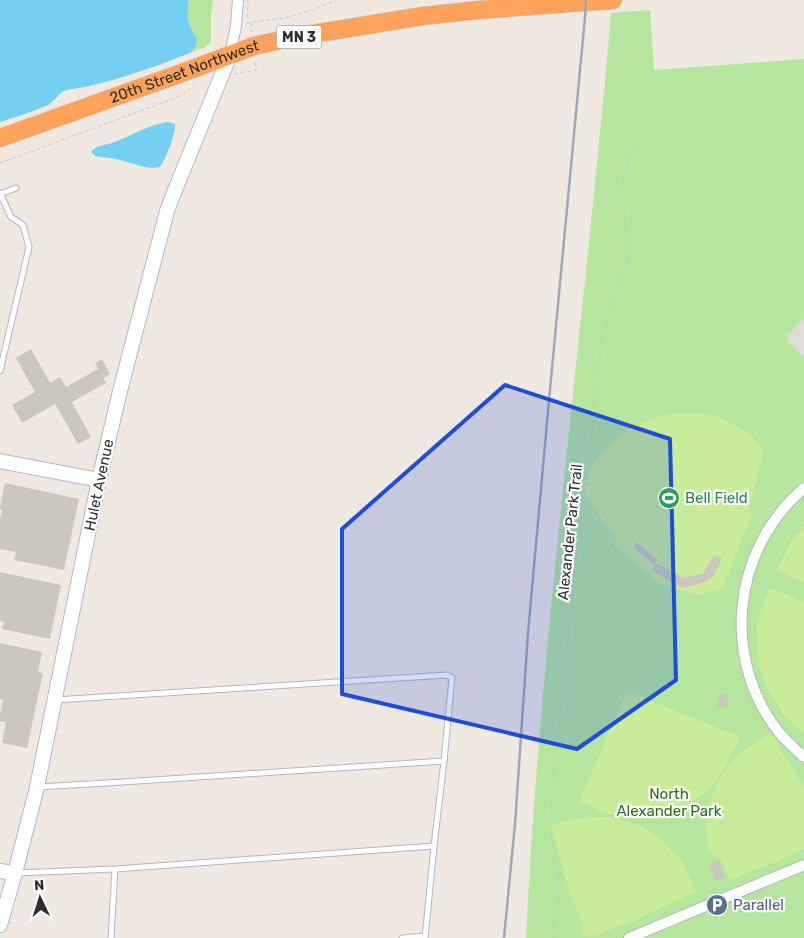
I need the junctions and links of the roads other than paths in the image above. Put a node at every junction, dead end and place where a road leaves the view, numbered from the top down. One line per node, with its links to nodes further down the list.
1 (238, 0): 3 (street)
2 (613, 0): 3 (highway, 20th Street Northwest / MN 3)
3 (230, 55): 4 (highway, 20th Street Northwest / MN 3); 10 (street, Hulet Avenue)
4 (0, 138)
5 (16, 188): 6 (lane)
6 (0, 193): 7 (lane)
7 (2, 354): 8 (lane)
8 (0, 372)
9 (0, 461): 10 (street)
10 (99, 480): 12 (street, Hulet Avenue)
11 (804, 488): 13 (street)
12 (55, 700): 14 (lane); 15 (street, Hulet Avenue)
13 (804, 757)
14 (444, 761): 15 (lane); 16 (lane)
15 (37, 786): 20 (street, Hulet Avenue)
16 (434, 846): 18 (lane); 23 (lane)
17 (804, 865): 26 (street)
18 (115, 869): 20 (lane); 24 (lane)
19 (0, 871): 20 (street)
20 (15, 873): 22 (street, Hulet Avenue)
21 (0, 889): 22 (street)
22 (1, 921)
23 (425, 937): 25 (lane)
24 (111, 938)
25 (402, 938)
26 (629, 938)

